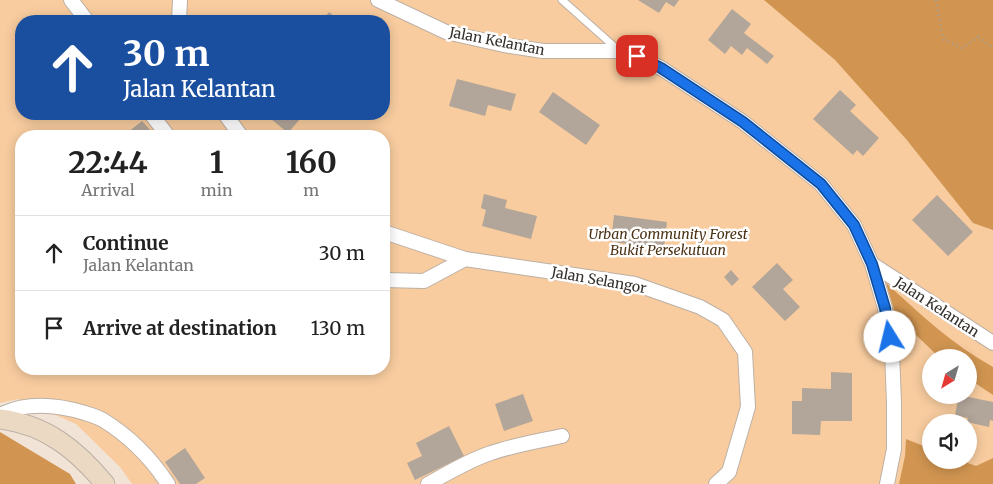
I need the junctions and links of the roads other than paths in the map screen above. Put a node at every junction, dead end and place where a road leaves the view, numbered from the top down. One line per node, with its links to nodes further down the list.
1 (71, 0): 5 (street)
2 (180, 0): 6 (street)
3 (378, 0): 7 (street, Jalan Kelantan)
4 (562, 0): 7 (lane)
5 (82, 15)
6 (179, 15)
7 (619, 51): 12 (street, Jalan Kelantan)
8 (156, 120): 9 (street)
9 (163, 130)
10 (390, 234): 11 (street, Jalan Selangor)
11 (465, 259): 13 (street); 21 (street, Jalan Selangor)
12 (872, 264): 14 (street, Jalan Kelantan); 22 (street)
13 (390, 280)
14 (993, 343)
15 (0, 415): 19 (street)
16 (0, 419): 18 (street)
17 (562, 436): 20 (street)
18 (105, 484)
19 (168, 484)
20 (428, 484)
21 (716, 484)
22 (887, 484)

